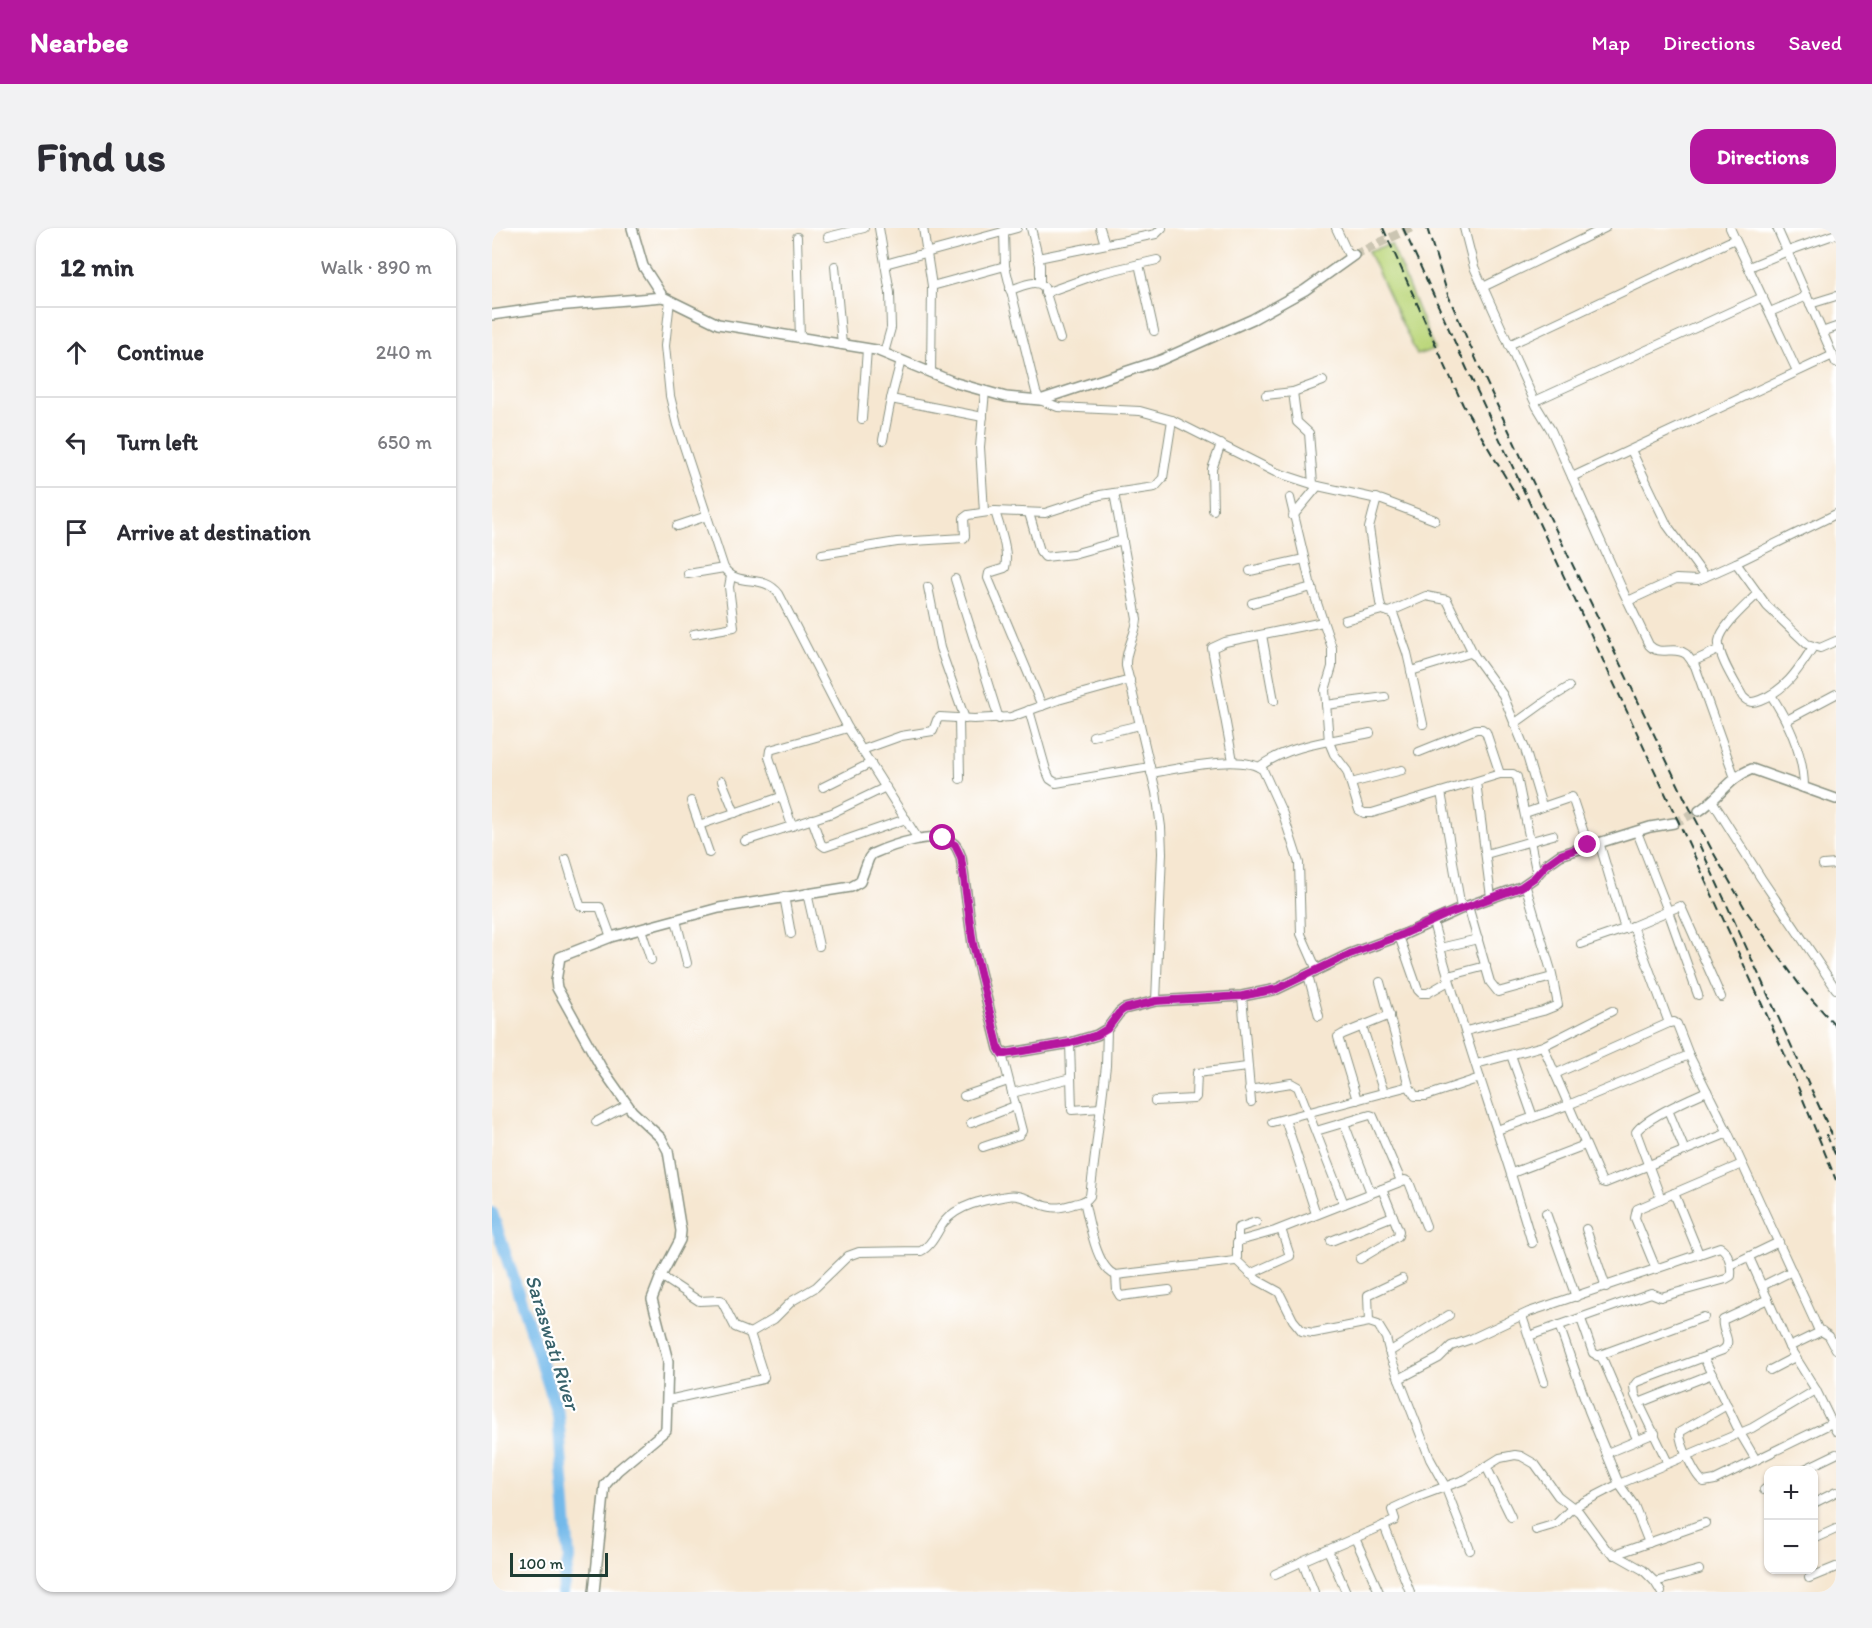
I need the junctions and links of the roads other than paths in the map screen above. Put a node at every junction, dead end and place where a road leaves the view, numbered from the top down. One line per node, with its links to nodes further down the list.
1 (632, 228): 37 (street)
2 (864, 228): 17 (street)
3 (879, 228): 25 (street)
4 (922, 228): 21 (street)
5 (1017, 228): 14 (street)
6 (1031, 228): 23 (street)
7 (1100, 228): 19 (street)
8 (1162, 228): 19 (street)
9 (1335, 228): 22 (street)
10 (1464, 228): 32 (street)
11 (1605, 228): 32 (street)
12 (1730, 228): 18 (street)
13 (1777, 228): 20 (street)
14 (1004, 231): 21 (street); 28 (street)
15 (1836, 234): 20 (street)
16 (797, 237): 44 (street)
17 (828, 237)
18 (1735, 239): 29 (street); 47 (street)
19 (1105, 244): 23 (street)
20 (1788, 251): 29 (street); 38 (street)
21 (928, 252): 25 (street); 31 (street)
22 (1352, 257): 59 (street)
23 (1038, 258): 30 (street)
24 (1156, 260): 26 (street)
25 (885, 264): 49 (street)
26 (1139, 264): 34 (street); 42 (street)
27 (836, 266): 46 (street)
28 (1005, 266): 31 (street); 33 (street)
29 (1749, 267): 36 (street)
30 (1040, 283): 33 (street); 34 (street)
31 (932, 286): 53 (street)
32 (1483, 286): 47 (street)
33 (1010, 290): 59 (street)
34 (1045, 293): 45 (street)
35 (1836, 296): 38 (street)
36 (1763, 297): 39 (street); 60 (street)
37 (666, 298): 40 (street); 44 (street); 77 (street)
38 (1808, 300): 39 (street); 43 (street)
39 (1770, 312): 52 (street)
40 (492, 315)
41 (1836, 327): 43 (street)
42 (1154, 331)
43 (1822, 332): 50 (street)
44 (800, 339): 46 (street)
45 (1060, 339)
46 (842, 345): 48 (street)
47 (1509, 345): 60 (street)
48 (867, 349): 49 (street); 62 (street)
49 (884, 353): 51 (street)
50 (1834, 359): 52 (street)
51 (901, 360): 53 (street); 58 (street)
52 (1797, 371): 66 (street)
53 (932, 373): 55 (street)
54 (1323, 381): 56 (street)
55 (985, 391): 59 (street); 61 (street)
56 (1293, 392): 57 (street); 68 (street)
57 (1266, 395)
58 (891, 399): 61 (street); 64 (street)
59 (1040, 400): 63 (street)
60 (1535, 401): 67 (street)
61 (983, 417): 74 (street)
62 (862, 419)
63 (1172, 420): 65 (street); 69 (street)
64 (884, 440)
65 (1221, 444): 68 (street); 72 (street)
66 (1631, 450): 67 (street); 89 (street)
67 (1572, 477): 94 (street)
68 (1316, 485): 71 (street); 78 (street)
69 (1114, 493): 75 (street); 81 (street)
70 (1290, 498): 78 (street)
71 (1377, 498): 79 (street); 96 (street)
72 (1213, 510)
73 (996, 511): 74 (street); 75 (street); 114 (street)
74 (984, 512): 82 (street)
75 (1029, 513): 81 (street)
76 (1836, 514): 84 (street)
77 (706, 516): 80 (street); 85 (street)
78 (1293, 516): 83 (street)
79 (1435, 520)
80 (676, 526)
81 (1123, 540): 107 (street)
82 (822, 554)
83 (1304, 559): 86 (street); 92 (street)
84 (1736, 563): 89 (street); 93 (street)
85 (724, 568): 87 (street); 88 (street)
86 (1250, 571)
87 (688, 574)
88 (731, 576): 99 (street); 122 (street)
89 (1705, 577): 94 (street)
90 (955, 579): 117 (street)
91 (928, 587): 116 (street)
92 (1312, 587): 95 (street); 98 (street)
93 (1758, 593): 102 (street); 103 (street)
94 (1628, 601): 105 (street)
95 (1252, 603)
96 (1386, 611): 97 (street); 104 (street); 106 (street)
97 (1345, 620)
98 (1323, 622): 100 (street); 113 (street)
99 (694, 634)
100 (1262, 635): 112 (street); 128 (street)
101 (1836, 641): 102 (street)
102 (1813, 647): 110 (street)
103 (1720, 648): 105 (street); 110 (street)
104 (1474, 655): 106 (street); 120 (street)
105 (1692, 662): 134 (street)
106 (1411, 670): 119 (street)
107 (1130, 680): 114 (street); 121 (street)
108 (1569, 687): 120 (street)
109 (1836, 694): 118 (street)
110 (1772, 695): 118 (street)
111 (1385, 696): 113 (street)
112 (1274, 701)
113 (1326, 705): 125 (street)
114 (1042, 706): 115 (street)
115 (1029, 710): 117 (street); 131 (street)
116 (962, 719): 117 (street); 126 (street); 135 (street)
117 (999, 719)
118 (1786, 720): 141 (street)
119 (1423, 724)
120 (1514, 724): 147 (street)
121 (1140, 725): 124 (street); 131 (street)
122 (848, 728): 126 (street); 143 (street)
123 (1370, 733): 125 (street)
124 (1093, 736)
125 (1329, 742): 130 (street); 138 (street)
126 (862, 750): 129 (street)
127 (1419, 752): 133 (street)
128 (1233, 761): 130 (street); 131 (street)
129 (871, 763): 139 (street); 140 (street)
130 (1259, 766): 189 (street)
131 (1150, 770): 197 (street)
132 (1402, 770): 138 (street)
133 (1500, 774): 137 (street); 150 (street)
134 (1735, 778): 141 (street); 146 (street)
135 (960, 779)
136 (722, 781): 149 (street)
137 (1476, 782): 142 (street); 164 (street)
138 (1351, 783): 142 (street)
139 (886, 787): 151 (street); 152 (street)
140 (823, 788)
141 (1804, 788): 144 (street)
142 (1441, 792): 173 (street)
143 (781, 797): 149 (street); 155 (street)
144 (1836, 799)
145 (691, 801): 154 (street)
146 (1713, 802): 148 (street); 193 (street)
147 (1542, 806): 150 (street); 162 (street)
148 (1699, 811)
149 (735, 813): 154 (street)
150 (1525, 813): 161 (street)
151 (812, 819): 152 (street); 155 (street)
152 (906, 819): 158 (street)
153 (1674, 823): 156 (street)
154 (699, 825): 163 (street)
155 (792, 826): 159 (street)
156 (1637, 832): 160 (street); 174 (street)
157 (1553, 835): 161 (street)
158 (918, 839): 170 (street); 207 (street)
159 (745, 841)
160 (1599, 842): 162 (street); 177 (street)
161 (1530, 843): 164 (street); 168 (street)
162 (1588, 845): 168 (street)
163 (709, 853)
164 (1486, 854): 172 (street)
165 (566, 859): 181 (street)
166 (1836, 864): 167 (street)
167 (1822, 865)
168 (1537, 875): 169 (street)
169 (1525, 884): 172 (street); 190 (street)
170 (807, 893): 171 (street); 184 (street)
171 (784, 896): 175 (street); 179 (street)
172 (1491, 897): 173 (street)
173 (1465, 907): 176 (street); 182 (street)
174 (1668, 911): 177 (street); 194 (street); 196 (street)
175 (676, 920): 178 (street); 187 (street)
176 (1433, 922): 180 (street); 185 (street)
177 (1629, 928): 183 (street); 201 (street)
178 (641, 929): 181 (street); 186 (street)
179 (791, 934)
180 (1399, 936): 189 (street); 191 (street)
181 (611, 937): 225 (street)
182 (1478, 939): 185 (street); 188 (street)
183 (1581, 944)
184 (819, 946)
185 (1440, 948): 191 (street)
186 (651, 960)
187 (687, 963)
188 (1486, 966): 190 (street); 191 (street)
189 (1312, 972): 195 (street); 200 (street)
190 (1552, 977): 204 (street)
191 (1449, 979): 204 (street)
192 (1380, 982): 199 (street)
193 (1836, 989)
194 (1698, 995)
195 (1242, 996): 197 (street); 211 (street)
196 (1721, 997)
197 (1156, 1001): 203 (street)
198 (1612, 1011): 206 (street)
199 (1390, 1015): 202 (street); 216 (street)
200 (1319, 1016)
201 (1669, 1023): 209 (street); 212 (street)
202 (1362, 1026): 220 (street); 223 (street)
203 (1107, 1029): 205 (street); 228 (street)
204 (1466, 1031): 210 (street)
205 (1070, 1043): 207 (street); 213 (street)
206 (1543, 1046): 208 (street); 212 (street)
207 (1002, 1054): 215 (street)
208 (1511, 1054): 210 (street); 231 (street)
209 (1689, 1055): 218 (street); 226 (street)
210 (1476, 1064): 214 (street)
211 (1247, 1066): 217 (street); 222 (street)
212 (1555, 1074): 226 (street)
213 (1071, 1077): 219 (street); 228 (street)
214 (1480, 1078): 216 (street); 237 (street)
215 (1008, 1081): 219 (street); 221 (street)
216 (1409, 1086): 220 (street)
217 (1249, 1090): 224 (street); 230 (street)
218 (1707, 1091): 229 (street); 239 (street)
219 (1012, 1093): 227 (street)
220 (1384, 1093): 223 (street)
221 (964, 1096)
222 (1155, 1101)
223 (1357, 1101): 230 (street)
224 (1251, 1102)
225 (628, 1105): 233 (street); 273 (street)
226 (1569, 1105): 231 (street); 240 (street)
227 (1015, 1106): 234 (street); 241 (street)
228 (1101, 1108): 251 (street)
229 (1668, 1110): 242 (street); 244 (street)
230 (1309, 1113): 232 (street); 238 (street)
231 (1533, 1118): 237 (street)
232 (1285, 1119): 235 (street); 254 (street)
233 (596, 1122)
234 (971, 1122)
235 (1272, 1122)
236 (1344, 1123): 238 (street); 246 (street); 248 (street)
237 (1497, 1130): 245 (street)
238 (1317, 1131): 252 (street)
239 (1728, 1133): 242 (street); 243 (street)
240 (1585, 1145): 244 (street); 245 (street)
241 (984, 1147)
242 (1685, 1151): 244 (street)
243 (1742, 1164): 249 (street); 262 (street)
244 (1649, 1166): 250 (street)
245 (1512, 1173): 263 (street)
246 (1401, 1181): 247 (street); 257 (street)
247 (1382, 1189): 248 (street); 255 (street)
248 (1371, 1193): 252 (street)
249 (1674, 1193): 250 (street); 264 (street)
250 (1661, 1199): 269 (street)
251 (1084, 1201): 272 (street); 287 (street)
252 (1344, 1204): 254 (street)
253 (1546, 1213): 278 (street)
254 (1316, 1215): 258 (street)
255 (1393, 1216): 261 (street); 266 (street)
256 (1257, 1222): 260 (street)
257 (1426, 1226)
258 (1281, 1228): 260 (street); 271 (street)
259 (1586, 1229): 276 (street)
260 (1238, 1241): 267 (street)
261 (1331, 1241)
262 (1779, 1242): 265 (street); 270 (street)
263 (1532, 1243)
264 (1699, 1254): 268 (street); 269 (street)
265 (1749, 1257): 268 (street); 275 (street)
266 (1360, 1258)
267 (1236, 1260): 271 (street); 272 (street)
268 (1731, 1265): 283 (street)
269 (1656, 1269): 276 (street)
270 (1792, 1271): 275 (street); 286 (street)
271 (1250, 1274): 284 (street)
272 (1116, 1275): 277 (street)
273 (661, 1276): 287 (street); 300 (street)
274 (1402, 1279): 284 (street)
275 (1762, 1286): 279 (street)
276 (1606, 1287): 278 (street)
277 (1169, 1290)
278 (1576, 1297): 281 (street)
279 (1768, 1299): 289 (street); 294 (street)
280 (1449, 1315): 291 (street)
281 (1522, 1316): 288 (street); 297 (street)
282 (1704, 1317): 292 (street)
283 (1581, 1319): 285 (street); 292 (street)
284 (1369, 1322): 291 (street)
285 (1559, 1325): 288 (street); 307 (street)
286 (1822, 1331): 289 (street); 290 (street)
287 (750, 1333): 300 (street)
288 (1529, 1336): 298 (street)
289 (1790, 1347): 293 (street)
290 (1836, 1349)
291 (1389, 1352): 297 (street)
292 (1597, 1356): 306 (street)
293 (1795, 1357): 295 (street); 299 (street)
294 (1704, 1358): 296 (street); 301 (street)
295 (1770, 1370)
296 (1712, 1374): 301 (street); 302 (street)
297 (1399, 1379): 315 (street)
298 (1544, 1382)
299 (1816, 1390): 303 (street); 305 (street)
300 (668, 1400): 336 (street)
301 (1640, 1403): 304 (street)
302 (1727, 1405): 305 (street); 309 (street)
303 (1834, 1427): 310 (street)
304 (1655, 1433): 306 (street); 311 (street)
305 (1740, 1433): 309 (street); 310 (street)
306 (1637, 1439): 307 (street)
307 (1607, 1454): 314 (street)
308 (1836, 1454): 313 (street)
309 (1688, 1455): 310 (street); 311 (street)
310 (1756, 1460)
311 (1668, 1463): 314 (street)
312 (1486, 1466): 315 (street); 318 (street); 319 (street)
313 (1811, 1466)
314 (1619, 1484): 318 (street); 326 (street)
315 (1445, 1486): 321 (street); 328 (street)
316 (1836, 1492): 317 (street)
317 (1818, 1501)
318 (1572, 1508): 323 (street); 329 (street)
319 (1511, 1517)
320 (1705, 1523): 326 (street)
321 (1384, 1525): 325 (street); 340 (street)
322 (1836, 1529): 324 (street)
323 (1536, 1530)
324 (1818, 1537)
325 (1355, 1538): 327 (street); 339 (street)
326 (1650, 1543): 329 (street)
327 (1328, 1550): 330 (street); 338 (street)
328 (1470, 1550)
329 (1614, 1555): 335 (street)
330 (1301, 1562): 333 (street); 337 (street)
331 (1836, 1567): 334 (street)
332 (1699, 1570): 335 (street)
333 (1275, 1574)
334 (1809, 1578)
335 (1655, 1582): 341 (street)
336 (594, 1592)
337 (1314, 1592)
338 (1346, 1592)
339 (1379, 1592)
340 (1410, 1592)
341 (1660, 1592)

